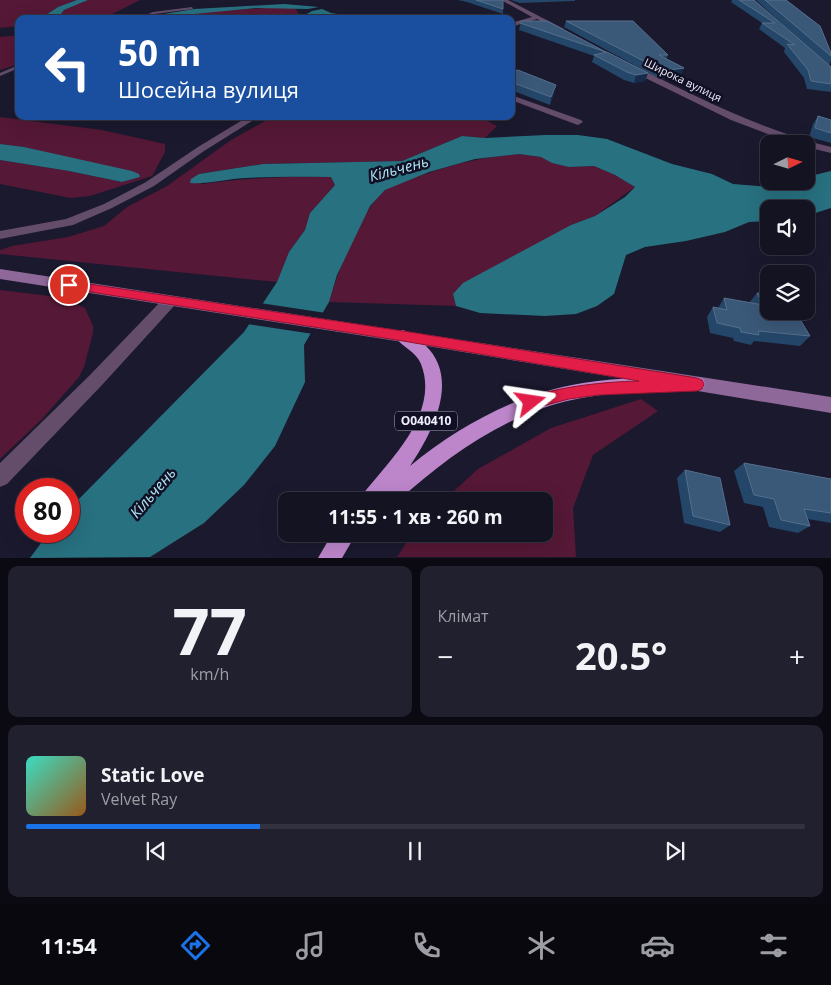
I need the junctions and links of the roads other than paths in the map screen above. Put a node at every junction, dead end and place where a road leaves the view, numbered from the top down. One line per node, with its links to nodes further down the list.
1 (504, 0): 4 (street)
2 (192, 8): 3 (lane)
3 (148, 15)
4 (538, 17): 5 (street); 6 (street)
5 (515, 23)
6 (573, 36)
7 (626, 65): 13 (street, Широка вулиця)
8 (15, 68): 9 (lane)
9 (0, 75)
10 (515, 98): 12 (street)
11 (249, 120): 16 (street)
12 (578, 122)
13 (780, 135)
14 (815, 146): 15 (street, Широка вулиця)
15 (831, 150)
16 (0, 235)
17 (0, 274): 18 (main road, О040410)
18 (170, 301): 19 (main road, О040410); 22 (street)
19 (403, 336): 20 (main road, О040410); 23 (highway, О040410)
20 (697, 384): 21 (main road, О040410); 24 (highway, О040410)
21 (831, 405)
22 (0, 477)
23 (377, 492)
24 (394, 492)

